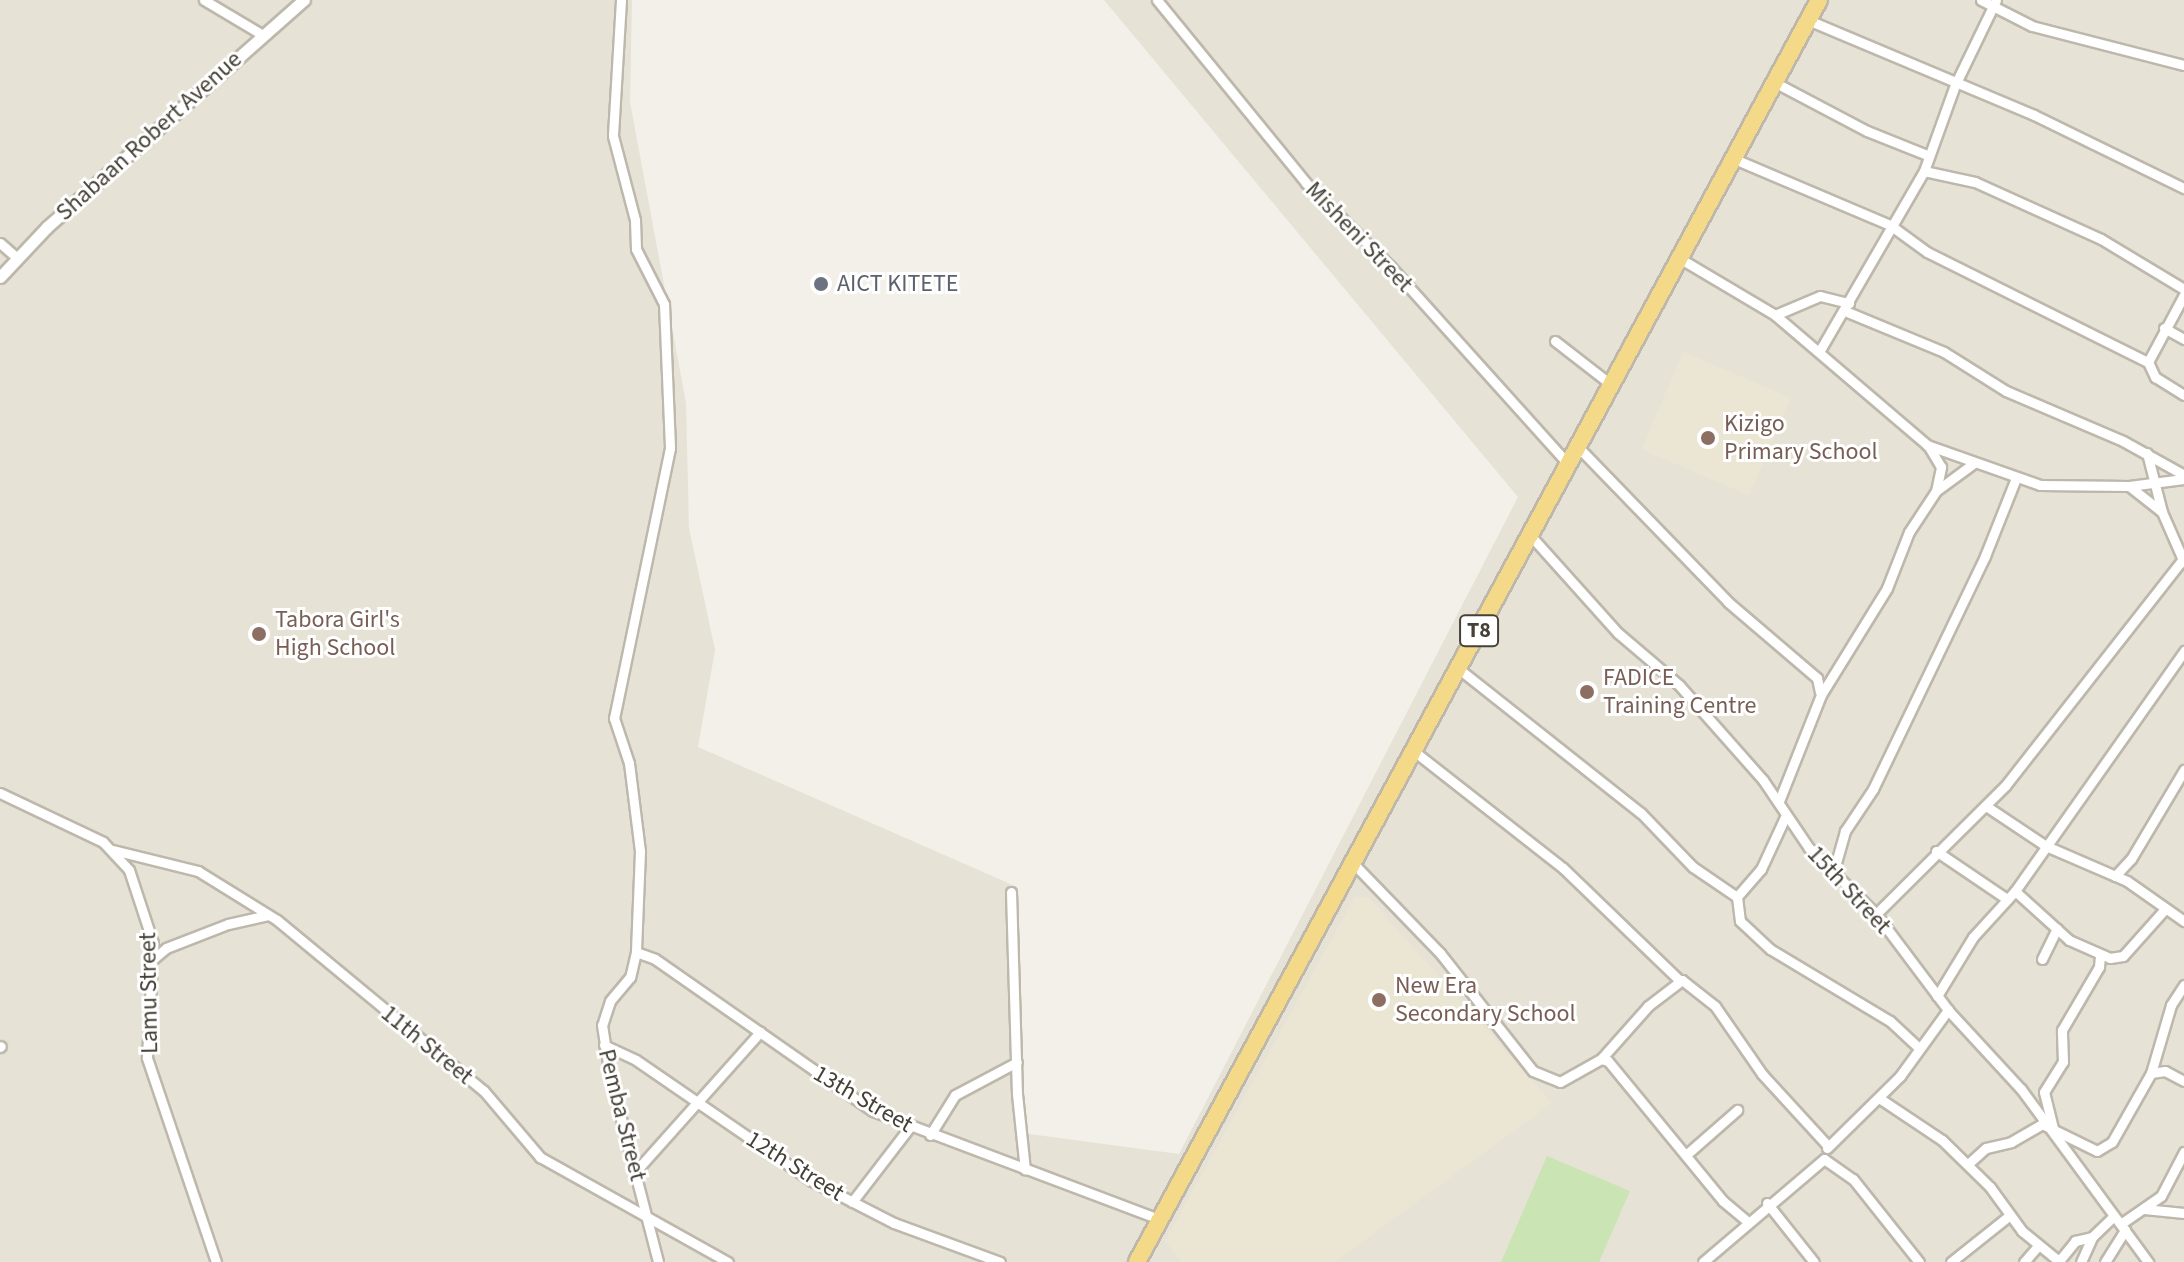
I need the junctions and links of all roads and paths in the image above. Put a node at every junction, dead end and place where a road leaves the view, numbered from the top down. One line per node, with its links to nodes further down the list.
1 (204, 0): 9 (street)
2 (304, 0): 9 (street, Shabaan Robert Avenue)
3 (621, 0): 68 (street, Pemba Street)
4 (1157, 0): 36 (street, Misheni Street)
5 (1819, 0): 8 (highway, T8)
6 (1981, 0): 7 (street)
7 (1995, 3): 10 (street); 12 (street)
8 (1808, 20): 11 (highway, T8); 12 (street)
9 (263, 35): 19 (street, Shabaan Robert Avenue)
10 (2184, 65)
11 (1774, 82): 13 (street); 14 (highway, T8)
12 (1955, 85): 13 (street); 16 (street)
13 (1927, 155): 15 (street)
14 (1732, 158): 17 (street); 20 (highway, T8)
15 (1924, 171): 17 (street); 22 (street)
16 (2184, 188)
17 (1890, 225): 23 (street); 29 (street)
18 (0, 243): 19 (street)
19 (15, 256): 21 (street, Shabaan Robert Avenue)
20 (1679, 258): 24 (street); 30 (highway, T8)
21 (0, 277)
22 (2184, 292): 25 (street)
23 (1847, 307): 24 (street); 28 (street); 34 (street)
24 (1775, 315): 28 (street)
25 (2164, 328): 26 (street); 29 (street)
26 (2184, 339)
27 (1555, 341): 30 (street)
28 (1819, 352): 32 (street)
29 (2148, 362): 31 (street)
30 (1613, 386): 33 (highway, T8)
31 (2184, 395)
32 (1927, 445): 35 (street); 41 (street)
33 (1579, 448): 36 (highway, T8); 47 (street)
34 (2147, 453): 37 (street); 39 (street)
35 (1976, 463): 38 (street); 41 (street)
36 (1570, 466): 43 (highway, T8)
37 (2184, 477): 39 (street)
38 (2016, 478): 40 (street); 58 (street)
39 (2156, 484): 40 (street); 42 (street)
40 (2129, 486): 42 (street)
41 (1936, 491): 47 (street)
42 (2162, 512): 44 (street)
43 (1530, 535): 46 (highway, T8); 51 (street, 15th Street)
44 (2183, 560): 52 (street)
45 (2184, 652): 54 (street)
46 (1459, 669): 48 (highway, T8); 62 (street)
47 (1821, 695): 51 (street)
48 (1415, 752): 57 (highway, T8); 72 (street)
49 (2184, 770): 59 (street)
50 (0, 793): 55 (street)
51 (1779, 801): 53 (street, 15th Street)
52 (1986, 806): 54 (street); 56 (street)
53 (1786, 815): 58 (street, 15th Street); 62 (street)
54 (2046, 846): 59 (street); 61 (street)
55 (113, 850): 65 (street, 11th Street); 70 (street, Lamu Street)
56 (1936, 851): 61 (street); 64 (street)
57 (1353, 863): 79 (street); 104 (highway, T8)
58 (1834, 870): 64 (street, 15th Street)
59 (2115, 876): 63 (street)
60 (1011, 892): 80 (street)
61 (2011, 895): 67 (street); 74 (street)
62 (1737, 897): 78 (street)
63 (2165, 909): 66 (street); 69 (street)
64 (1876, 914): 74 (street, 15th Street)
65 (268, 915): 70 (street); 103 (street, 11th Street)
66 (2184, 921)
67 (2057, 928): 69 (street); 71 (street)
68 (636, 952): 76 (street, 13th Street); 77 (street, Pemba Street)
69 (2100, 955): 88 (street)
70 (153, 959): 109 (street, Lamu Street)
71 (2042, 959)
72 (1679, 980): 79 (street); 90 (street)
73 (2184, 985): 81 (street)
74 (1937, 996): 75 (street, 15th Street)
75 (1948, 1010): 78 (street); 86 (street, 15th Street)
76 (760, 1032): 84 (street); 87 (street, 13th Street)
77 (604, 1045): 84 (street, 12th Street); 96 (street, Pemba Street)
78 (1919, 1048): 83 (street)
79 (1601, 1059): 92 (street)
80 (1017, 1062): 89 (street); 95 (street)
81 (2151, 1073): 82 (street); 88 (street)
82 (2184, 1081)
83 (1879, 1098): 90 (street); 94 (street)
84 (697, 1103): 96 (street); 97 (street, 12th Street)
85 (1737, 1110): 92 (street)
86 (2042, 1124): 88 (street); 94 (street); 102 (street, 15th Street)
87 (909, 1128): 89 (street, 13th Street); 97 (street)
88 (2054, 1128)
89 (930, 1135): 95 (street, 13th Street)
90 (1828, 1146): 93 (street)
91 (2184, 1152): 99 (street)
92 (1687, 1154): 105 (street)
93 (1824, 1159): 98 (street); 116 (street)
94 (1968, 1164): 101 (street)
95 (1025, 1170): 104 (street, 13th Street)
96 (635, 1172): 103 (street, Pemba Street)
97 (852, 1202): 112 (street, 12th Street)
98 (1767, 1203): 105 (street); 115 (street)
99 (2144, 1209): 100 (street); 106 (street)
100 (2184, 1213)
101 (2010, 1215): 108 (street); 117 (street)
102 (2114, 1216): 106 (street, 15th Street); 107 (street)
103 (647, 1217): 110 (street, Pemba Street); 111 (street, 11th Street)
104 (1159, 1219): 113 (highway, T8)
105 (1747, 1221): 114 (street)
106 (2123, 1227): 121 (street); 122 (street, 15th Street)
107 (2092, 1237): 119 (street); 120 (street)
108 (2038, 1246): 118 (street); 119 (street)
109 (216, 1262)
110 (658, 1262)
111 (728, 1262)
112 (1000, 1262)
113 (1137, 1262)
114 (1703, 1262)
115 (1814, 1262)
116 (1919, 1262)
117 (1951, 1262)
118 (2024, 1262)
119 (2060, 1262)
120 (2081, 1262)
121 (2105, 1262)
122 (2148, 1262)

